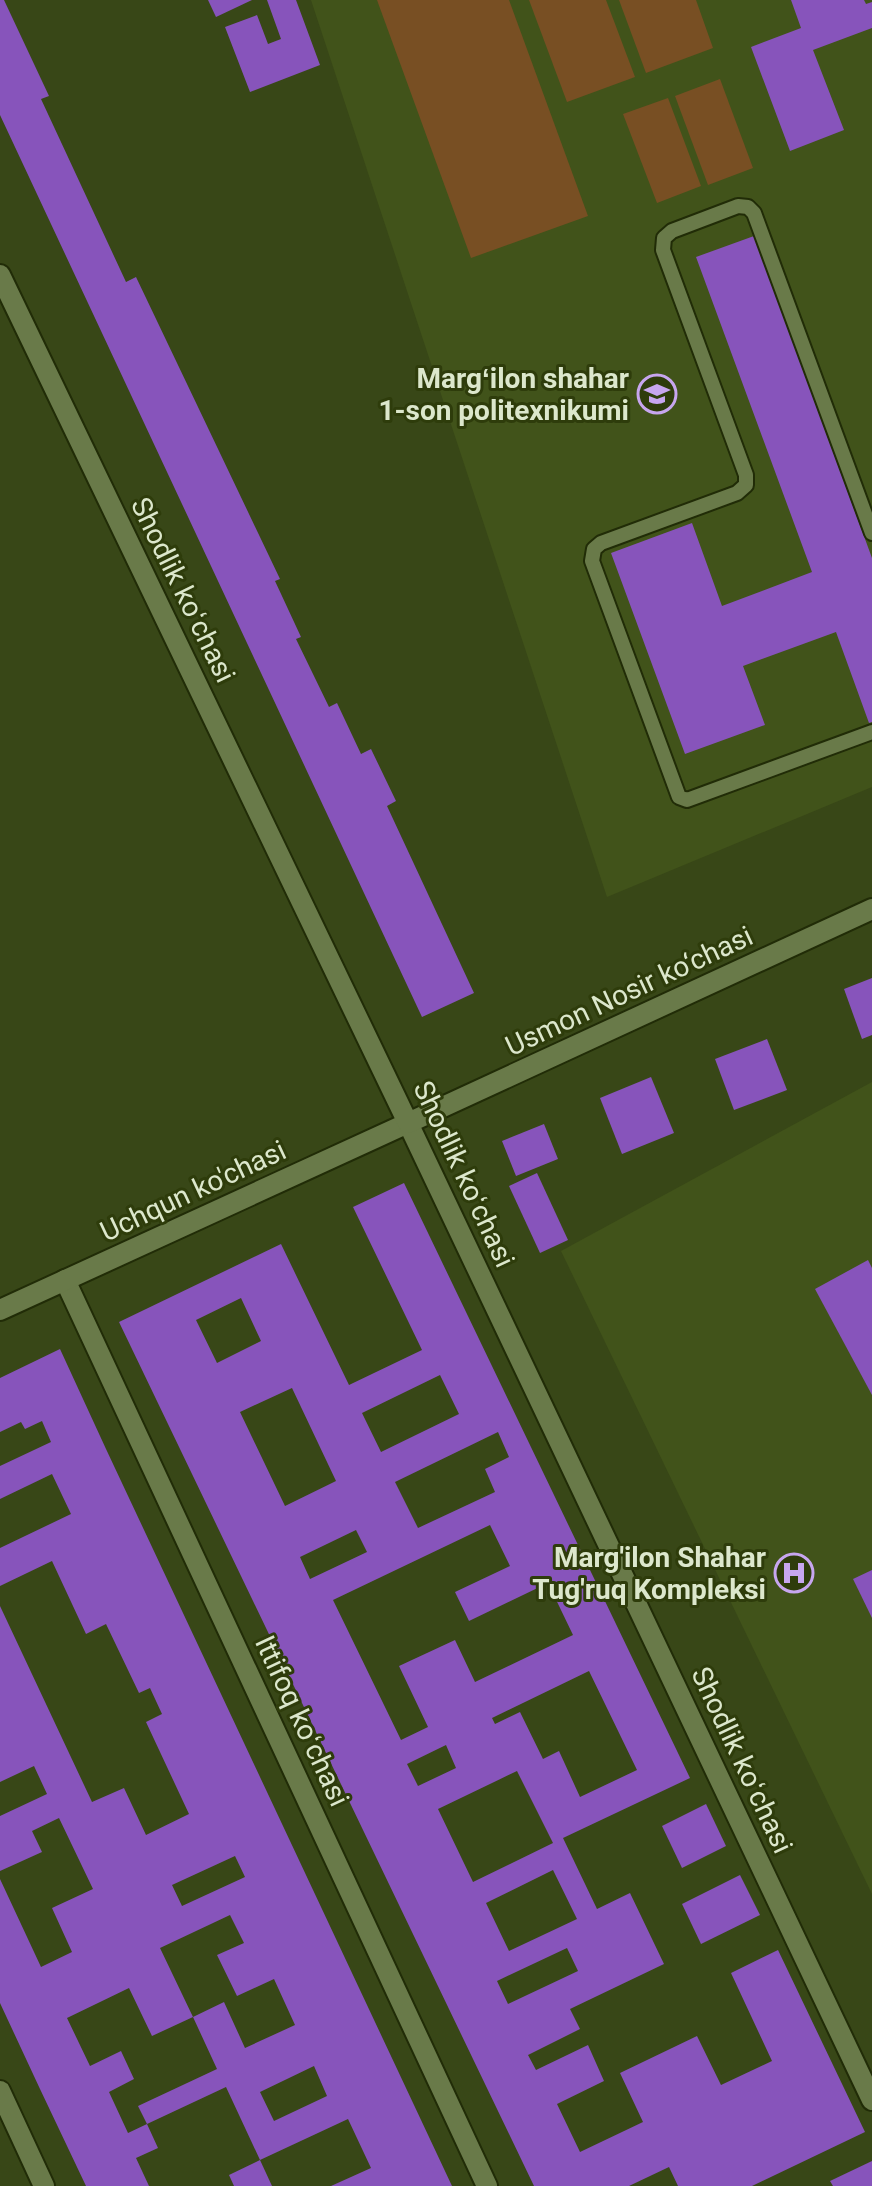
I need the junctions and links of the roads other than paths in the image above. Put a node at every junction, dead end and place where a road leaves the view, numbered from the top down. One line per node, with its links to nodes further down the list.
1 (0, 275): 5 (street, Shodlik koʻchasi)
2 (872, 533): 3 (lane)
3 (872, 732)
4 (872, 909): 5 (street, Usmon Nosir ko‘chasi)
5 (408, 1123): 6 (street, Uchqun ko'chasi); 9 (street, Shodlik koʻchasi)
6 (65, 1280): 7 (street, Uchqun ko'chasi); 11 (street, Ittifoq koʻchasi)
7 (0, 1310)
8 (0, 2091): 10 (street)
9 (872, 2100)
10 (44, 2186)
11 (487, 2186)

